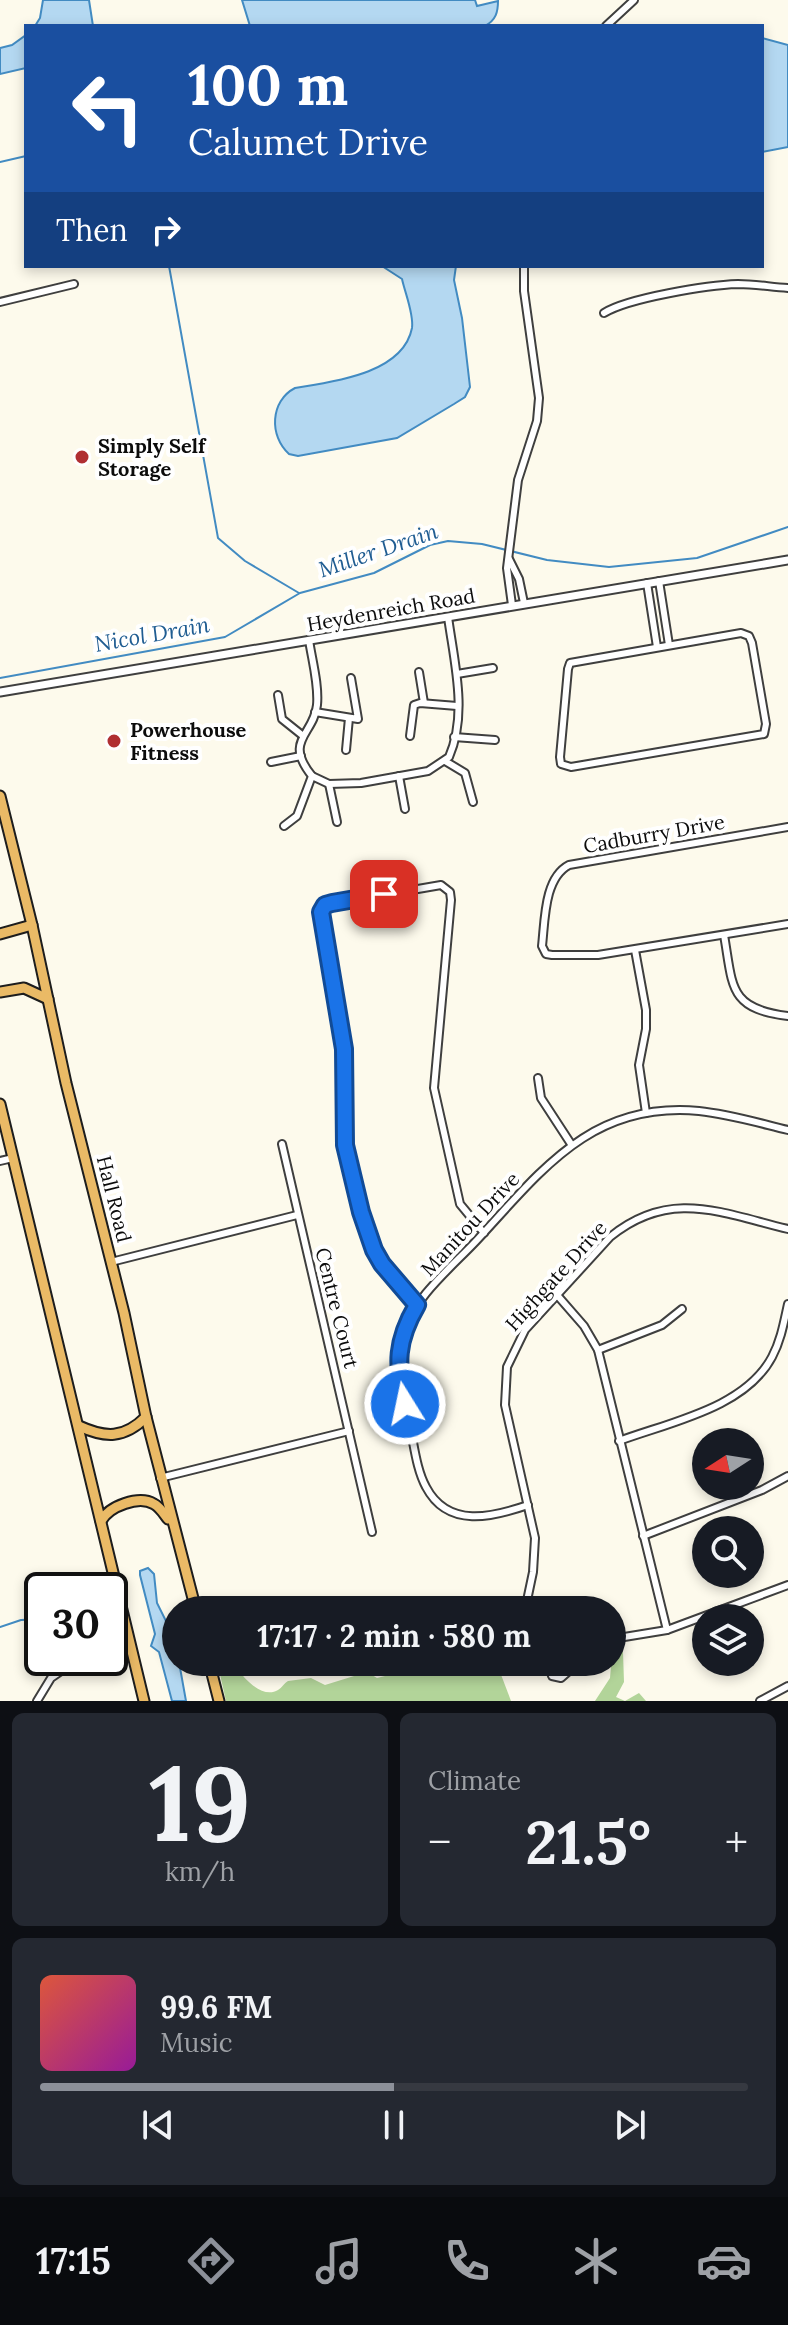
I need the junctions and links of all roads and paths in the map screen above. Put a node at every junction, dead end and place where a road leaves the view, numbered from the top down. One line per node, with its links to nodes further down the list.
1 (634, 0): 2 (street)
2 (608, 24)
3 (524, 268): 8 (street)
4 (74, 284): 6 (street)
5 (788, 288): 7 (street)
6 (0, 302)
7 (604, 313)
8 (509, 559): 12 (street); 13 (street)
9 (788, 560): 10 (street, Heydenreich Road)
10 (659, 581): 11 (street, Heydenreich Road); 16 (street)
11 (647, 583): 12 (street, Heydenreich Road); 17 (street)
12 (524, 603): 13 (street, Heydenreich Road)
13 (512, 605): 14 (street, Heydenreich Road)
14 (448, 617): 15 (street, Heydenreich Road); 20 (street)
15 (309, 640): 22 (street, Heydenreich Road); 26 (street)
16 (669, 645): 17 (street); 17 (street)
17 (657, 647)
18 (493, 668): 20 (street)
19 (419, 672): 24 (street)
20 (457, 674): 25 (street)
21 (351, 678): 27 (street)
22 (0, 692)
23 (278, 695): 28 (street)
24 (424, 703): 25 (street); 29 (street)
25 (457, 706): 30 (street)
26 (315, 712): 27 (street); 28 (street)
27 (349, 718): 32 (street)
28 (302, 735): 33 (street)
29 (410, 736)
30 (454, 737): 31 (street); 34 (street)
31 (495, 740)
32 (346, 750)
33 (301, 756): 35 (street); 36 (street)
34 (445, 761): 37 (street); 40 (street)
35 (271, 762)
36 (312, 776): 38 (street); 43 (street)
37 (399, 776): 38 (street); 41 (street)
38 (329, 784): 42 (street)
39 (0, 796): 46 (highway, Hall Road)
40 (473, 802)
41 (405, 809)
42 (337, 822)
43 (284, 826)
44 (788, 827): 49 (street, Cadburry Drive)
45 (788, 924): 48 (street)
46 (32, 925): 47 (highway); 51 (highway, Hall Road)
47 (0, 934)
48 (724, 935): 49 (street); 52 (street)
49 (635, 950): 55 (street)
50 (0, 992): 51 (highway)
51 (48, 999): 65 (highway, Hall Road)
52 (788, 1016)
53 (538, 1078): 58 (street)
54 (0, 1104): 59 (highway)
55 (646, 1113): 56 (street, Manitou Drive); 58 (street, Manitou Drive)
56 (788, 1130)
57 (282, 1144): 62 (street, Centre Court)
58 (571, 1144): 64 (street, Manitou Drive)
59 (5, 1148): 60 (highway)
60 (13, 1158): 61 (street); 72 (highway)
61 (0, 1161)
62 (297, 1215): 65 (street); 73 (street, Centre Court)
63 (788, 1229): 66 (street, Highgate Drive)
64 (484, 1233): 68 (street, Manitou Drive); 68 (street)
65 (111, 1262): 71 (highway, Hall Road)
66 (557, 1295): 70 (street); 77 (street, Highgate Drive)
67 (788, 1304): 74 (street)
68 (417, 1305): 77 (street, Manitou Drive)
69 (682, 1309): 70 (street)
70 (598, 1350): 74 (street)
71 (146, 1417): 72 (highway); 76 (highway, Hall Road)
72 (79, 1426): 78 (highway)
73 (349, 1431): 76 (street); 80 (street, Centre Court)
74 (619, 1441): 81 (street)
75 (788, 1476): 81 (street)
76 (160, 1478): 79 (highway, Hall Road)
77 (528, 1505): 84 (street, Highgate Drive)
78 (101, 1521): 79 (highway); 87 (highway)
79 (172, 1524): 83 (highway, Hall Road)
80 (372, 1532)
81 (643, 1536): 85 (street)
82 (788, 1585): 85 (street)
83 (192, 1596)
84 (527, 1596)
85 (667, 1630): 86 (street)
86 (626, 1637)
87 (130, 1646): 92 (highway)
88 (54, 1676): 91 (street)
89 (213, 1676): 93 (highway)
90 (788, 1686): 94 (street)
91 (37, 1701)
92 (144, 1701)
93 (219, 1701)
94 (760, 1701)

